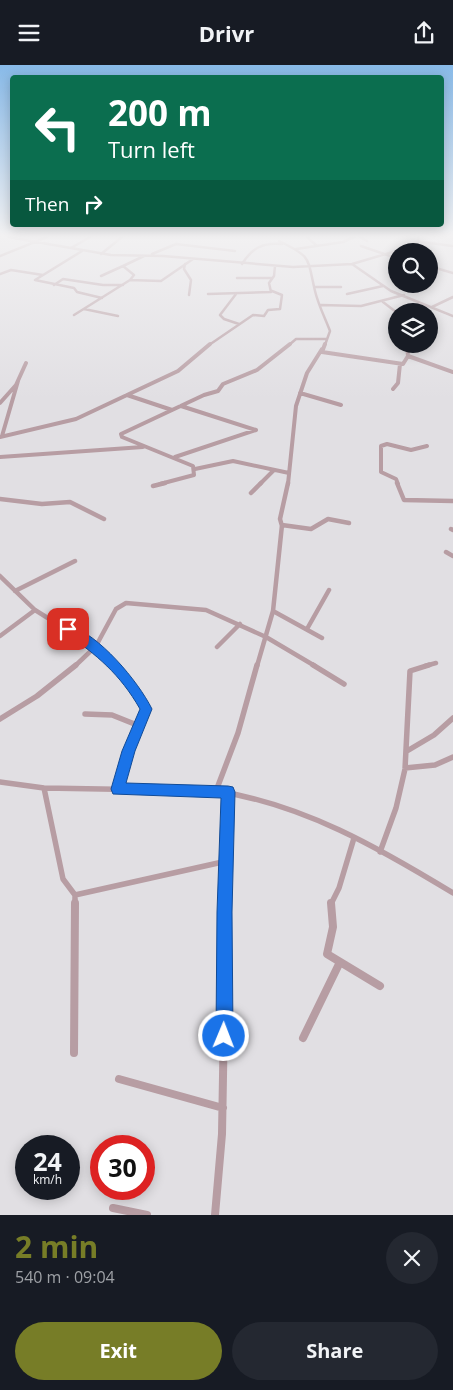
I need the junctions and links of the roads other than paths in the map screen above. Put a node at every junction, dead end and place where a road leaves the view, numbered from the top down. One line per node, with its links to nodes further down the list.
1 (78, 291): 14 (street)
2 (114, 291): 14 (street)
3 (189, 291): 10 (street)
4 (272, 291): 8 (street); 25 (street)
5 (315, 291): 18 (street)
6 (364, 291): 11 (street)
7 (394, 291): 12 (street)
8 (236, 293): 9 (street); 25 (street)
9 (208, 294)
10 (188, 295)
11 (347, 295)
12 (404, 295): 15 (street); 16 (street)
13 (453, 297): 17 (street)
14 (102, 298): 20 (street)
15 (383, 302): 18 (street); 19 (street)
16 (423, 303)
17 (438, 304)
18 (321, 305): 26 (street)
19 (388, 306)
20 (84, 309): 22 (street); 23 (street)
21 (438, 310): 24 (street)
22 (74, 315)
23 (118, 316)
24 (453, 317)
25 (239, 324): 36 (street)
26 (327, 339): 27 (street); 39 (street)
27 (325, 345): 31 (street); 35 (street)
28 (408, 353): 29 (street)
29 (408, 356): 31 (street); 32 (street)
30 (26, 363): 33 (street)
31 (400, 364): 34 (street)
32 (453, 372)
33 (18, 381): 37 (street); 41 (street)
34 (393, 389)
35 (300, 393): 38 (street); 50 (street)
36 (127, 395): 40 (street); 41 (street)
37 (0, 403)
38 (341, 405)
39 (181, 406): 40 (street); 43 (street)
40 (172, 410): 45 (street)
41 (1, 436)
42 (206, 440): 43 (street)
43 (213, 443): 47 (street)
44 (427, 446): 54 (street)
45 (146, 447): 46 (street); 47 (street)
46 (0, 457)
47 (174, 457): 48 (street)
48 (194, 469): 49 (street); 51 (street)
49 (274, 470): 50 (street); 52 (street)
50 (288, 473): 57 (street)
51 (152, 486)
52 (250, 493)
53 (0, 499): 55 (street)
54 (453, 501)
55 (104, 519)
56 (349, 523): 57 (street)
57 (282, 526): 65 (street)
58 (446, 552): 59 (street)
59 (453, 556)
60 (75, 561): 63 (street)
61 (0, 576): 63 (street)
62 (329, 590): 67 (street)
63 (16, 591): 64 (street)
64 (35, 610): 68 (street); 71 (street)
65 (273, 611): 67 (street); 69 (street)
66 (240, 623): 69 (street); 71 (street); 72 (street)
67 (307, 629): 70 (street)
68 (0, 636)
69 (266, 637): 74 (street); 85 (street)
70 (322, 637)
71 (94, 647): 76 (street); 78 (street)
72 (217, 647)
73 (436, 663): 79 (street)
74 (344, 684)
75 (85, 714): 78 (street)
76 (0, 719)
77 (453, 719): 79 (street)
78 (138, 728): 84 (street)
79 (407, 751): 81 (street)
80 (453, 757): 81 (street)
81 (405, 768): 88 (street)
82 (0, 782): 83 (street)
83 (44, 788): 84 (street); 91 (street)
84 (118, 789): 85 (street)
85 (216, 791): 86 (street)
86 (228, 792): 87 (street); 89 (street)
87 (354, 839): 88 (street); 92 (street)
88 (380, 852): 90 (street)
89 (227, 861): 91 (street); 97 (street)
90 (453, 893)
91 (75, 895): 95 (street)
92 (340, 962): 93 (street); 94 (street)
93 (380, 985)
94 (304, 1039)
95 (74, 1053)
96 (119, 1079): 97 (street)
97 (223, 1108): 100 (street)
98 (113, 1208): 99 (street)
99 (147, 1215)
100 (216, 1215)

